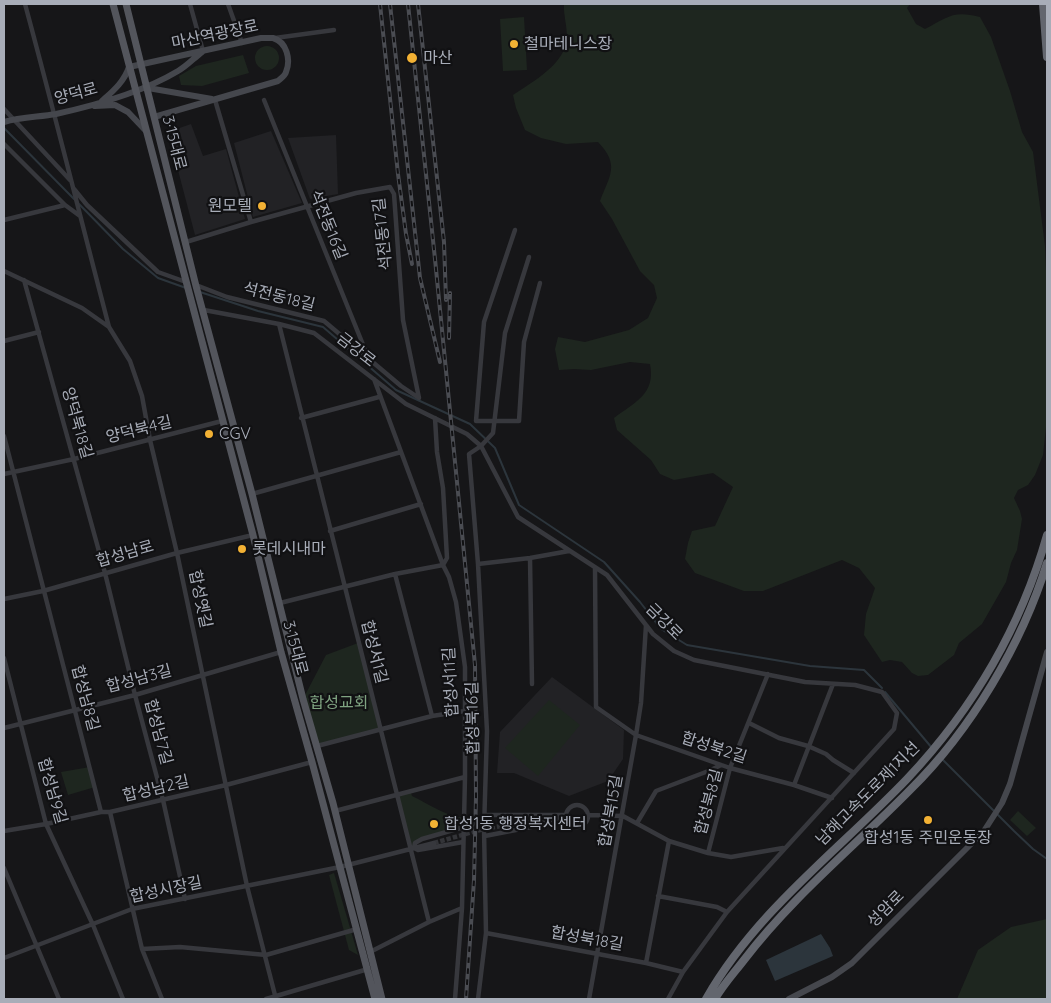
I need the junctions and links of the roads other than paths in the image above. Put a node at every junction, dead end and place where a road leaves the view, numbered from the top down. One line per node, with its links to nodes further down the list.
1 (25, 4): 21 (street)
2 (112, 4): 13 (main road, 3·15대로)
3 (126, 4): 12 (main road, 3·15대로)
4 (190, 4): 10 (street)
5 (228, 4): 9 (street)
6 (1043, 4): 11 (highway)
7 (334, 30): 8 (street)
8 (274, 38): 9 (main road, 마산역광장로); 16 (main road, 마산역광장로)
9 (242, 43): 10 (main road, 마산역광장로)
10 (203, 51): 12 (main road, 마산역광장로); 14 (main road)
11 (1047, 56)
12 (141, 65): 13 (main road, 마산역광장로); 14 (main road, 3·15대로)
13 (129, 67): 15 (main road, 3·15대로); 18 (main road)
14 (146, 88): 15 (main road, 양덕로); 16 (main road); 22 (main road, 3·15대로)
15 (136, 90): 18 (main road, 양덕로); 25 (main road, 3·15대로)
16 (215, 100): 22 (main road, 마산역광장로); 33 (street)
17 (264, 100): 30 (street, 석전동16길)
18 (102, 101): 19 (main road, 양덕로)
19 (89, 106): 21 (main road, 양덕로); 25 (main road)
20 (4, 109): 23 (street)
21 (55, 114): 23 (main road, 양덕로); 27 (street)
22 (154, 117): 35 (main road, 3·15대로)
23 (13, 120): 24 (main road, 양덕로); 27 (street)
24 (4, 122)
25 (146, 131): 39 (main road, 3·15대로)
26 (4, 144): 29 (street)
27 (71, 181): 28 (street)
28 (74, 189): 31 (street); 39 (street, 석전동18길)
29 (65, 205): 31 (street); 32 (street)
30 (307, 207): 33 (street, 석전동17길); 47 (street, 석전동16길); 50 (street, 석전동17길)
31 (79, 215): 44 (street)
32 (4, 220)
33 (250, 222): 35 (street, 석전동17길)
34 (515, 230): 54 (street)
35 (186, 242): 41 (main road, 3·15대로)
36 (528, 257): 54 (street)
37 (4, 271): 38 (street, 합성옛길)
38 (24, 280): 44 (street, 합성옛길); 45 (street, 양덕북18길)
39 (186, 283): 41 (street, 석전동18길); 53 (main road, 3·15대로)
40 (540, 283): 54 (street)
41 (197, 287): 42 (main road, 3·15대로); 47 (street, 석전동18길)
42 (203, 307): 43 (street, 금강로); 63 (main road, 3·15대로)
43 (279, 324): 48 (street, 금강로); 51 (street, 합성서1길)
44 (109, 328): 56 (street, 합성옛길)
45 (39, 332): 46 (street); 59 (street, 양덕북18길)
46 (4, 341)
47 (368, 359): 50 (street, 석전동18길)
48 (374, 379): 49 (street, 합성서11길); 52 (street, 금강로)
49 (379, 398): 51 (street); 58 (street, 합성서11길)
50 (420, 398)
51 (301, 418): 62 (street, 합성서1길)
52 (435, 418): 57 (street, 금강로); 73 (street)
53 (222, 421): 56 (street, 양덕북4길); 66 (main road, 3·15대로)
54 (494, 421): 57 (street)
55 (4, 436): 60 (street, 합성남8길)
56 (150, 440): 59 (street, 양덕북4길); 69 (street, 합성옛길)
57 (482, 445): 68 (street, 금강로); 72 (street, 합성북16길)
58 (401, 452): 62 (street); 64 (street, 합성서11길)
59 (74, 459): 60 (street, 양덕북4길); 75 (street, 양덕북18길)
60 (13, 472): 61 (street, 양덕북4길); 78 (street, 합성남8길)
61 (4, 474)
62 (316, 474): 63 (street); 65 (street, 합성서1길)
63 (252, 494): 80 (main road, 3·15대로)
64 (420, 504): 65 (street); 73 (street, 합성서11길)
65 (330, 531): 77 (street, 합성서1길)
66 (253, 535): 69 (street, 합성남로); 82 (main road, 3·15대로)
67 (1047, 535): 162 (highway, 남해고속도로제1지선)
68 (569, 551): 70 (street); 74 (street, 금강로)
69 (177, 553): 75 (street, 합성남로); 85 (street, 합성옛길)
70 (530, 558): 72 (street); 87 (street)
71 (1047, 563): 163 (highway, 남해고속도로제1지선)
72 (478, 564): 113 (street, 합성북16길)
73 (442, 565): 76 (street); 91 (street, 합성서11길)
74 (595, 567): 81 (street, 금강로); 97 (street, 합성북2길)
75 (105, 573): 78 (street, 합성남로); 89 (street, 합성남7길)
76 (394, 574): 77 (street); 92 (street)
77 (344, 587): 80 (street); 96 (street, 합성서1길)
78 (43, 590): 79 (street, 합성남로); 90 (street, 합성남8길)
79 (4, 599)
80 (280, 603): 98 (main road, 3·15대로)
81 (646, 625): 86 (street, 금강로); 97 (street, 합성북15길)
82 (281, 652): 85 (street, 합성남3길); 100 (main road, 3·15대로)
83 (1047, 652): 164 (main road, 성암로)
84 (4, 658): 94 (street, 합성남9길)
85 (203, 674): 89 (street, 합성남3길); 105 (street, 합성옛길)
86 (768, 674): 88 (street, 금강로); 93 (street, 합성북8길)
87 (532, 684)
88 (833, 684): 99 (street); 103 (street, 금강로)
89 (135, 694): 90 (street, 합성남3길); 109 (street, 합성남7길)
90 (75, 709): 94 (street, 합성남3길); 111 (street, 합성남8길)
91 (465, 711): 92 (street); 104 (street, 합성서11길)
92 (432, 716): 96 (street)
93 (749, 723): 99 (street); 102 (street, 합성북8길)
94 (21, 724): 95 (street, 합성남3길); 118 (street, 합성남9길)
95 (4, 728)
96 (381, 729): 98 (street); 107 (street, 합성서1길)
97 (636, 735): 101 (street, 합성북2길); 115 (street, 합성북15길)
98 (317, 746): 110 (main road, 3·15대로)
99 (808, 746): 103 (street); 106 (street)
100 (312, 762): 105 (street, 합성남2길); 130 (main road, 3·15대로)
101 (720, 765): 102 (street, 합성북2길); 117 (street)
102 (730, 768): 106 (street, 합성북2길); 128 (street, 합성북8길)
103 (854, 774): 108 (street, 금강로)
104 (465, 776): 107 (street); 120 (street, 합성서11길)
105 (226, 785): 109 (street, 합성남2길); 132 (street, 합성옛길)
106 (794, 785): 108 (street, 합성북2길)
107 (397, 794): 110 (street); 126 (street, 합성서1길)
108 (832, 798): 127 (street, 금강로)
109 (163, 800): 112 (street, 합성남2길); 134 (street, 합성남7길)
110 (335, 811): 129 (main road, 3·15대로)
111 (101, 812): 112 (street, 합성남2길); 118 (street, 합성남2길)
112 (110, 812): 136 (street)
113 (485, 815): 116 (street); 122 (street, 합성북16길)
114 (588, 816): 115 (street); 116 (street); 116 (street)
115 (622, 816): 117 (street); 146 (street, 합성북15길)
116 (566, 817): 119 (street); 122 (street)
117 (637, 823): 124 (street)
118 (46, 824): 121 (street, 합성남2길); 139 (street, 합성남9길)
119 (501, 826)
120 (464, 827): 123 (street, 합성서11길); 126 (street)
121 (4, 831)
122 (484, 836): 141 (street, 합성북16길)
123 (463, 842): 126 (street); 135 (street, 합성서11길)
124 (669, 842): 128 (street); 133 (street)
125 (434, 843): 126 (street)
126 (413, 848): 129 (street, 합성시장길); 138 (street, 합성서1길)
127 (783, 848): 128 (street); 137 (street, 금강로)
128 (708, 853)
129 (348, 865): 130 (street, 합성시장길); 144 (main road, 3·15대로)
130 (340, 867): 132 (street, 합성시장길); 140 (main road, 3·15대로)
131 (4, 868): 142 (street)
132 (247, 886): 134 (street, 합성시장길); 145 (street, 합성옛길)
133 (658, 896): 137 (street); 148 (street)
134 (186, 898): 136 (street, 합성시장길)
135 (462, 908): 138 (street); 158 (street, 합성서11길)
136 (132, 910): 139 (street, 합성시장길); 143 (street)
137 (727, 912): 150 (street, 금강로)
138 (429, 922): 144 (street)
139 (93, 925): 142 (street, 합성시장길); 153 (street, 합성남9길)
140 (358, 929): 145 (street); 149 (main road, 3·15대로)
141 (486, 933): 146 (street, 합성북18길); 159 (street, 합성북16길)
142 (35, 946): 147 (street, 합성시장길); 152 (street)
143 (142, 949): 145 (street); 154 (street)
144 (370, 952): 157 (main road, 3·15대로)
145 (266, 955): 151 (street, 합성옛길)
146 (598, 955): 148 (street, 합성북18길); 160 (street, 합성북15길)
147 (4, 958)
148 (646, 963): 150 (street, 합성북18길)
149 (369, 969): 151 (street); 156 (main road, 3·15대로)
150 (683, 972): 161 (street, 금강로)
151 (276, 998): 155 (street)
152 (59, 999)
153 (123, 999)
154 (162, 999)
155 (266, 999)
156 (375, 999)
157 (382, 999)
158 (455, 999)
159 (478, 999)
160 (590, 999)
161 (668, 999)
162 (706, 999)
163 (715, 999)
164 (789, 999)

